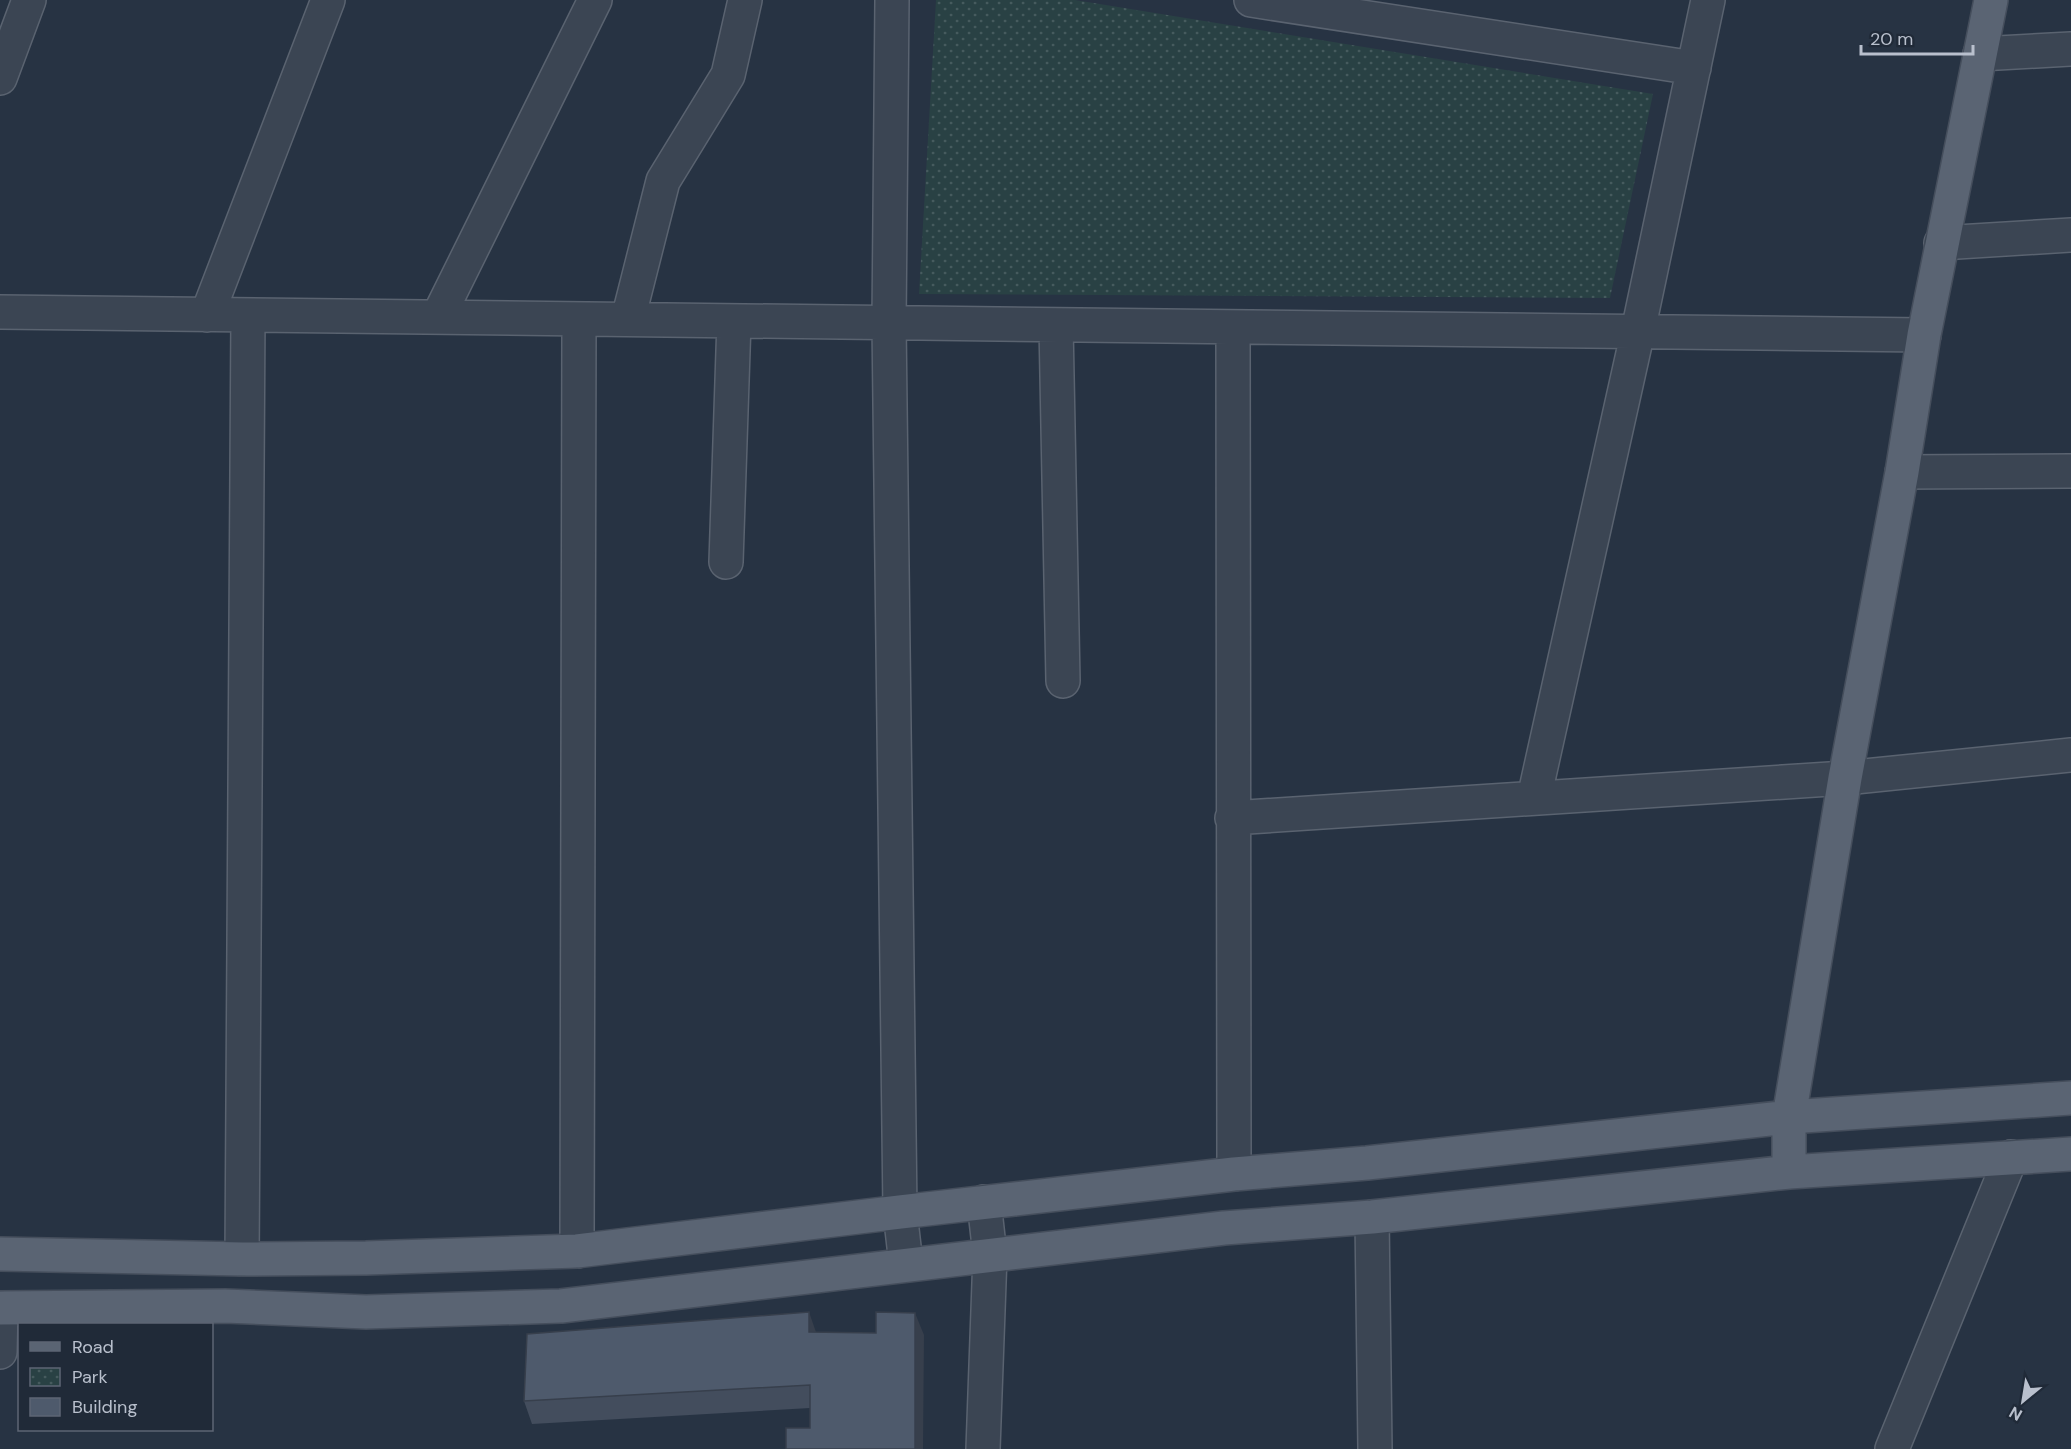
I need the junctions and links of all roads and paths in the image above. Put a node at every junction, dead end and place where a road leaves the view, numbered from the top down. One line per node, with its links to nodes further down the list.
1 (29, 0): 12 (street)
2 (328, 0): 16 (street)
3 (595, 0): 18 (street)
4 (745, 0): 20 (street)
5 (892, 0): 22 (street)
6 (1251, 0): 11 (street)
7 (1708, 0): 11 (street)
8 (1991, 0): 10 (main road)
9 (2071, 49): 10 (street)
10 (1980, 54): 14 (main road)
11 (1694, 68): 25 (street)
12 (0, 78)
13 (2071, 235): 14 (street)
14 (1941, 243): 26 (main road)
15 (0, 312): 16 (street)
16 (207, 315): 17 (street)
17 (248, 315): 18 (street); 47 (street)
18 (438, 317): 19 (street)
19 (579, 319): 20 (street); 44 (street)
20 (628, 319): 21 (street)
21 (734, 321): 22 (street); 29 (street)
22 (889, 323): 23 (street); 42 (street)
23 (1056, 325): 24 (street); 30 (street)
24 (1233, 327): 25 (street); 34 (street)
25 (1638, 332): 26 (street); 33 (street)
26 (1924, 335): 28 (main road)
27 (2071, 471): 28 (street)
28 (1902, 472): 32 (main road)
29 (726, 562)
30 (1063, 681)
31 (2071, 755): 32 (street)
32 (1845, 778): 33 (street); 36 (main road)
33 (1534, 798): 34 (street)
34 (1232, 818): 40 (street)
35 (2071, 1098): 36 (main road)
36 (1789, 1117): 39 (main road); 40 (main road)
37 (2071, 1154): 38 (main road)
38 (2012, 1156): 39 (main road); 53 (street)
39 (1790, 1172): 43 (main road)
40 (1234, 1174): 41 (main road)
41 (984, 1202): 42 (main road); 46 (street)
42 (900, 1212): 44 (main road); 48 (street)
43 (1372, 1217): 46 (main road); 52 (street)
44 (577, 1251): 47 (main road)
45 (0, 1254): 47 (main road)
46 (990, 1255): 48 (main road); 51 (street)
47 (242, 1258)
48 (906, 1264): 49 (main road)
49 (1, 1308): 50 (street)
50 (0, 1352)
51 (983, 1449)
52 (1375, 1449)
53 (1893, 1449)

